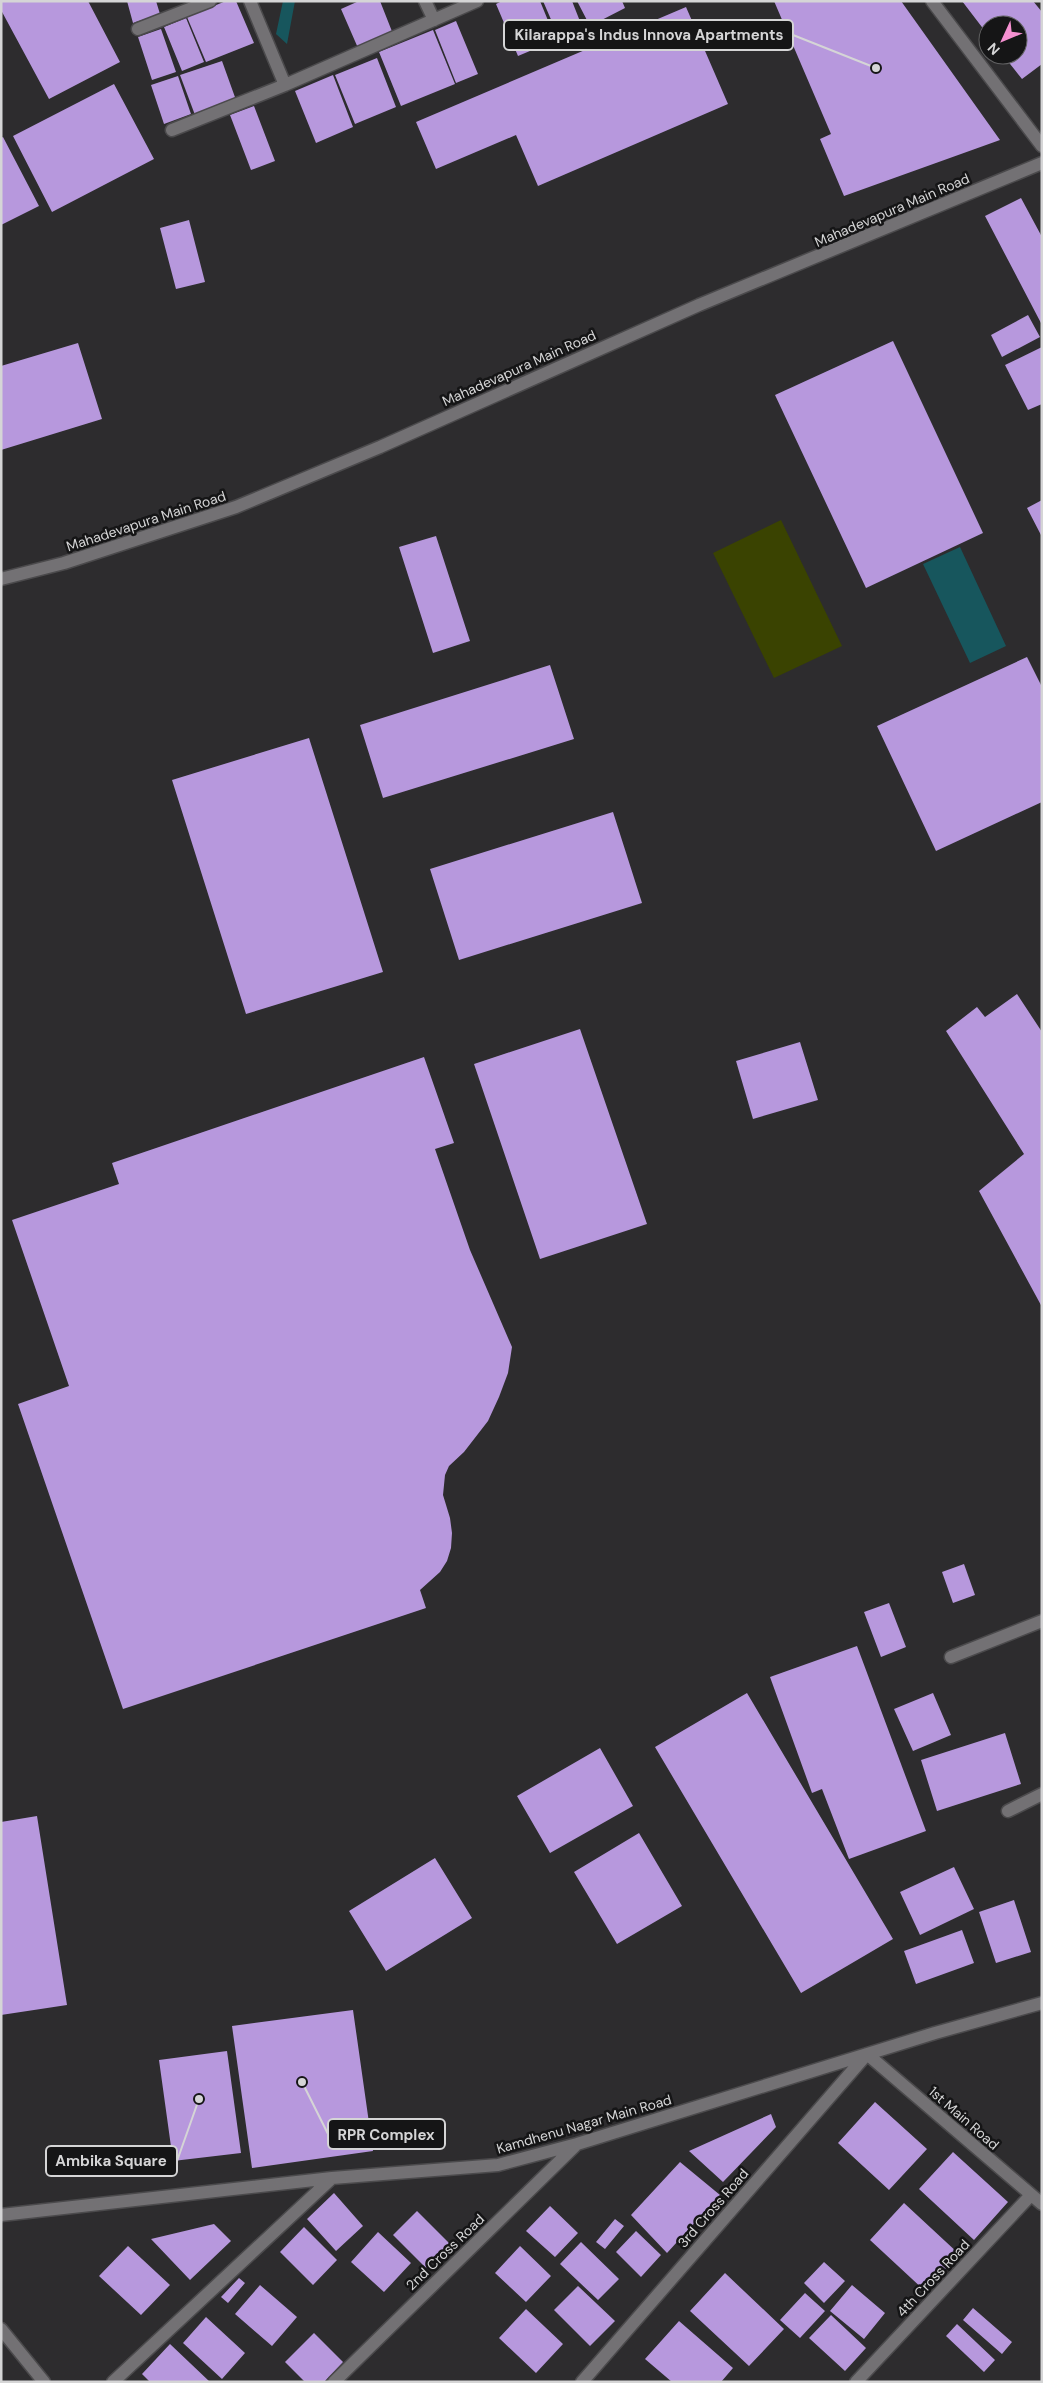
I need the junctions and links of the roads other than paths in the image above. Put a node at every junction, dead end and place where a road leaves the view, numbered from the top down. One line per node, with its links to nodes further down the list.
1 (210, 1): 7 (street)
2 (250, 1): 8 (street)
3 (425, 1): 6 (street)
4 (476, 1): 6 (street)
5 (932, 1): 10 (street)
6 (434, 20): 8 (street)
7 (138, 29)
8 (285, 85): 9 (street)
9 (172, 130)
10 (1042, 146)
11 (1042, 163): 12 (street, Mahadevapura Main Road)
12 (1, 579)
13 (1042, 1621): 14 (street)
14 (951, 1657)
15 (1042, 1794): 16 (street)
16 (1008, 1811)
17 (1042, 2003): 18 (street, Kamdhenu Nagar Main Road)
18 (866, 2054): 19 (street, Kamdhenu Nagar Main Road); 21 (street, 1st Main Road); 28 (street, 3rd Cross Road)
19 (577, 2144): 20 (street, Kamdhenu Nagar Main Road); 27 (street, 2nd Cross Road)
20 (332, 2178): 23 (street, Kamdhenu Nagar Main Road); 26 (street)
21 (1031, 2195): 22 (street, 1st Main Road); 29 (street, 4th Cross Road)
22 (1042, 2204)
23 (1, 2215)
24 (1, 2329): 25 (street)
25 (44, 2382)
26 (113, 2382)
27 (334, 2382)
28 (582, 2382)
29 (856, 2382)

